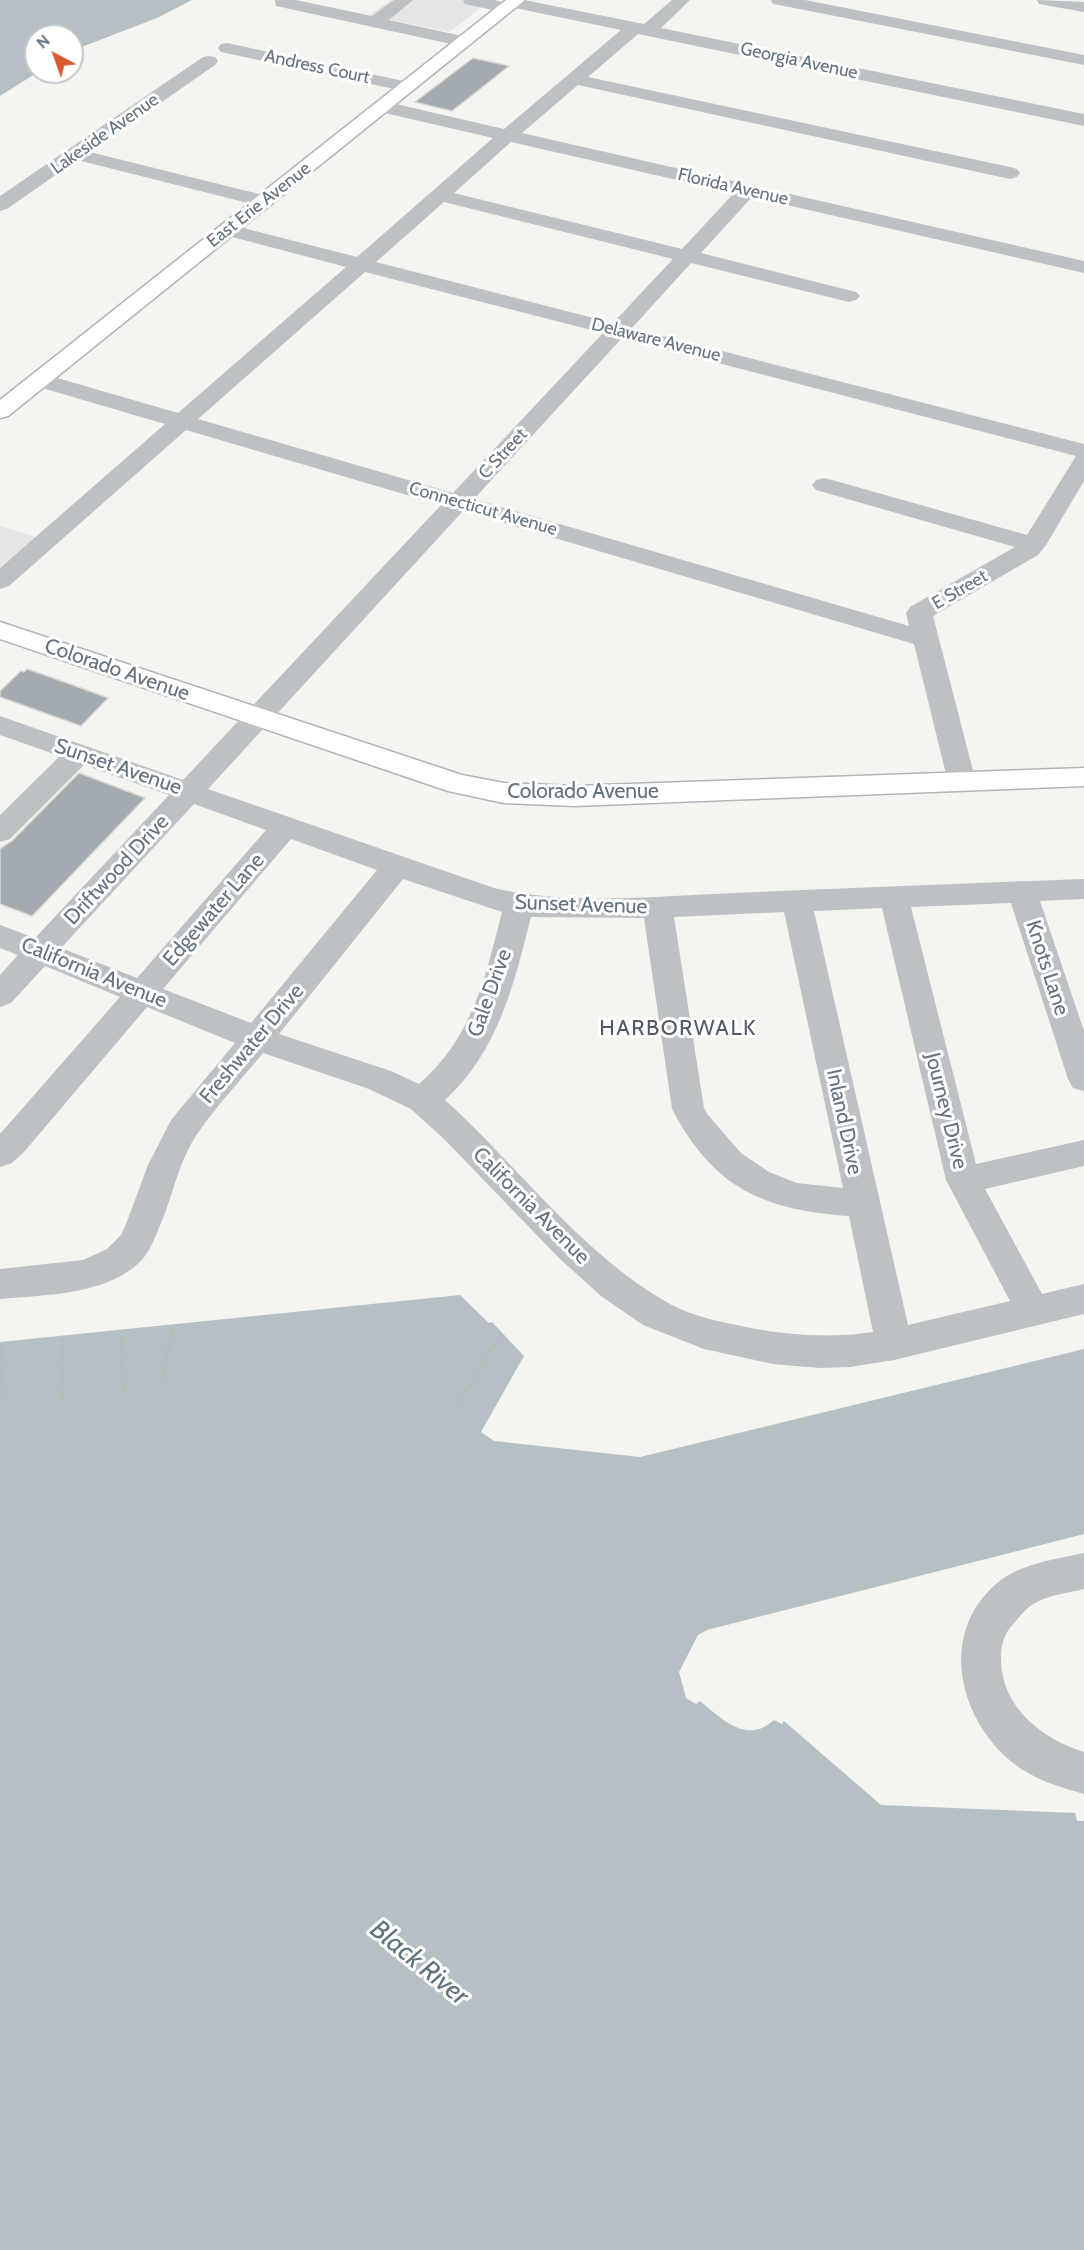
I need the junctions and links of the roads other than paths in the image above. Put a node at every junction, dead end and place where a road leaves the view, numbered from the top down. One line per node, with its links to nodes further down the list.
1 (335, 0): 10 (street)
2 (471, 0): 7 (street, Georgia Avenue)
3 (682, 0): 15 (street)
4 (779, 0): 18 (street)
5 (1045, 0): 9 (street)
6 (282, 2): 10 (street)
7 (513, 4): 14 (main road, East Erie Avenue); 15 (street, Georgia Avenue)
8 (399, 5): 11 (street); 13 (street)
9 (1084, 7)
10 (320, 11): 13 (street)
11 (438, 18)
12 (466, 21): 14 (street)
13 (375, 22): 16 (street)
14 (488, 23): 16 (main road, East Erie Avenue)
15 (641, 29): 20 (street); 23 (street, Georgia Avenue)
16 (465, 42): 21 (main road, East Erie Avenue)
17 (227, 48): 21 (street, Andress Court)
18 (1084, 60)
19 (209, 61): 25 (street, Lakeside Avenue)
20 (574, 79): 24 (street); 26 (street)
21 (408, 87): 22 (main road, East Erie Avenue)
22 (383, 107): 24 (street, Florida Avenue); 29 (main road, East Erie Avenue)
23 (1084, 120)
24 (508, 135): 27 (street, Florida Avenue); 28 (street)
25 (75, 154): 29 (street); 30 (street, Lakeside Avenue)
26 (1010, 173)
27 (748, 190): 32 (street, C Street); 34 (street, Florida Avenue)
28 (440, 195): 32 (street); 33 (street)
29 (264, 201): 31 (main road, East Erie Avenue)
30 (0, 205)
31 (228, 230): 33 (street, Delaware Avenue); 37 (main road, East Erie Avenue)
32 (687, 257): 35 (street); 36 (street, C Street)
33 (362, 265): 36 (street, Delaware Avenue); 39 (street)
34 (1084, 267)
35 (849, 296)
36 (619, 331): 40 (street, Delaware Avenue); 43 (street, C Street)
37 (40, 380): 38 (main road, East Erie Avenue); 39 (street, Connecticut Avenue)
38 (0, 411)
39 (183, 421): 43 (street, Connecticut Avenue); 45 (street)
40 (1084, 451)
41 (1084, 461): 44 (street, E Street)
42 (824, 485): 44 (street)
43 (458, 502): 47 (street, Connecticut Avenue); 48 (street, C Street)
44 (1034, 545): 47 (street, E Street)
45 (0, 581)
46 (0, 630): 48 (main road, Colorado Avenue)
47 (926, 639): 52 (street, E Street)
48 (257, 718): 52 (main road, Colorado Avenue); 53 (street, Driftwood Drive)
49 (0, 725): 50 (street, Sunset Avenue)
50 (79, 753): 53 (street, Sunset Avenue); 55 (street)
51 (1084, 777): 52 (main road, Colorado Avenue)
52 (962, 782)
53 (189, 792): 54 (street, Sunset Avenue); 64 (street, Driftwood Drive)
54 (286, 826): 56 (street, Sunset Avenue); 65 (street, Edgewater Lane)
55 (0, 832)
56 (397, 866): 61 (street, Sunset Avenue); 67 (street, Freshwater Drive)
57 (1084, 889): 58 (street, Sunset Avenue)
58 (1022, 891): 59 (street, Sunset Avenue); 68 (street, Knots Lane)
59 (894, 897): 60 (street, Sunset Avenue); 72 (street, Journey Drive)
60 (797, 901): 62 (street, Sunset Avenue); 73 (street, Inland Drive)
61 (519, 905): 62 (street, Sunset Avenue); 69 (street, Gale Drive)
62 (657, 907): 73 (street)
63 (0, 936): 64 (street, California Avenue)
64 (40, 952): 65 (street, California Avenue); 66 (street, Driftwood Drive)
65 (143, 993): 67 (street, California Avenue); 71 (street, Edgewater Lane)
66 (0, 994)
67 (258, 1039): 69 (street, California Avenue); 74 (street, Freshwater Drive)
68 (1084, 1079)
69 (423, 1100): 77 (street, California Avenue)
70 (1084, 1153): 72 (street)
71 (0, 1154)
72 (963, 1179): 76 (street, Journey Drive)
73 (861, 1203): 77 (street, Inland Drive)
74 (0, 1284)
75 (1084, 1299): 76 (street, California Avenue)
76 (1033, 1311): 77 (street, California Avenue)
77 (894, 1344)
78 (1084, 1571): 79 (street)
79 (1084, 1773)

